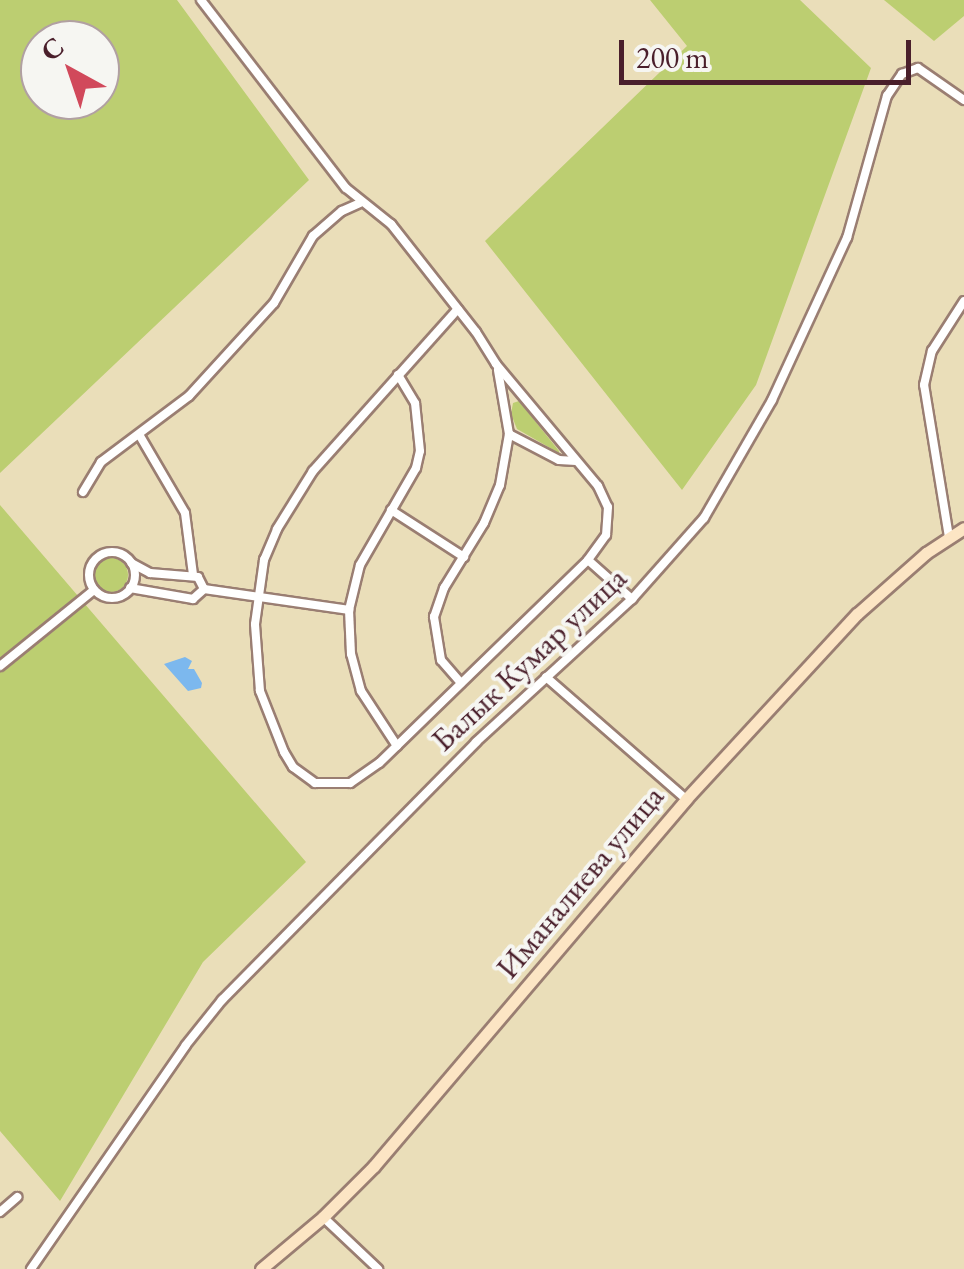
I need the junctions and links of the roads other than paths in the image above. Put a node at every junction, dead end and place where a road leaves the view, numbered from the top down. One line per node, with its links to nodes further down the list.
1 (202, 0): 3 (street)
2 (964, 100): 23 (street, Балык Кумар улица)
3 (360, 203): 5 (street); 9 (street)
4 (964, 301): 14 (street)
5 (458, 308): 6 (street); 7 (street)
6 (496, 364): 8 (street); 10 (street)
7 (398, 375): 12 (street); 22 (street)
8 (510, 434): 10 (street); 15 (street)
9 (140, 436): 11 (street); 18 (street)
10 (576, 461): 16 (street)
11 (83, 492)
12 (391, 510): 15 (street); 24 (street)
13 (964, 528): 14 (street, Иманалиева улица)
14 (948, 538): 29 (street, Иманалиева улица)
15 (464, 556): 27 (street)
16 (588, 560): 23 (street); 27 (street)
17 (131, 563): 18 (street); 19 (street); 21 (street)
18 (193, 575): 20 (street)
19 (130, 588): 20 (street); 21 (street)
20 (204, 589): 22 (street)
21 (94, 590): 25 (street)
22 (257, 598): 24 (street); 28 (street)
23 (632, 599): 26 (street, Балык Кумар улица)
24 (349, 610): 28 (street)
25 (0, 666)
26 (546, 678): 29 (street); 33 (street, Балык Кумар улица)
27 (461, 683): 28 (street)
28 (397, 746)
29 (686, 799): 32 (street, Иманалиева улица)
30 (16, 1197): 31 (street)
31 (0, 1212)
32 (324, 1218): 34 (street, Иманалиева улица); 35 (street)
33 (31, 1269)
34 (261, 1269)
35 (378, 1269)

